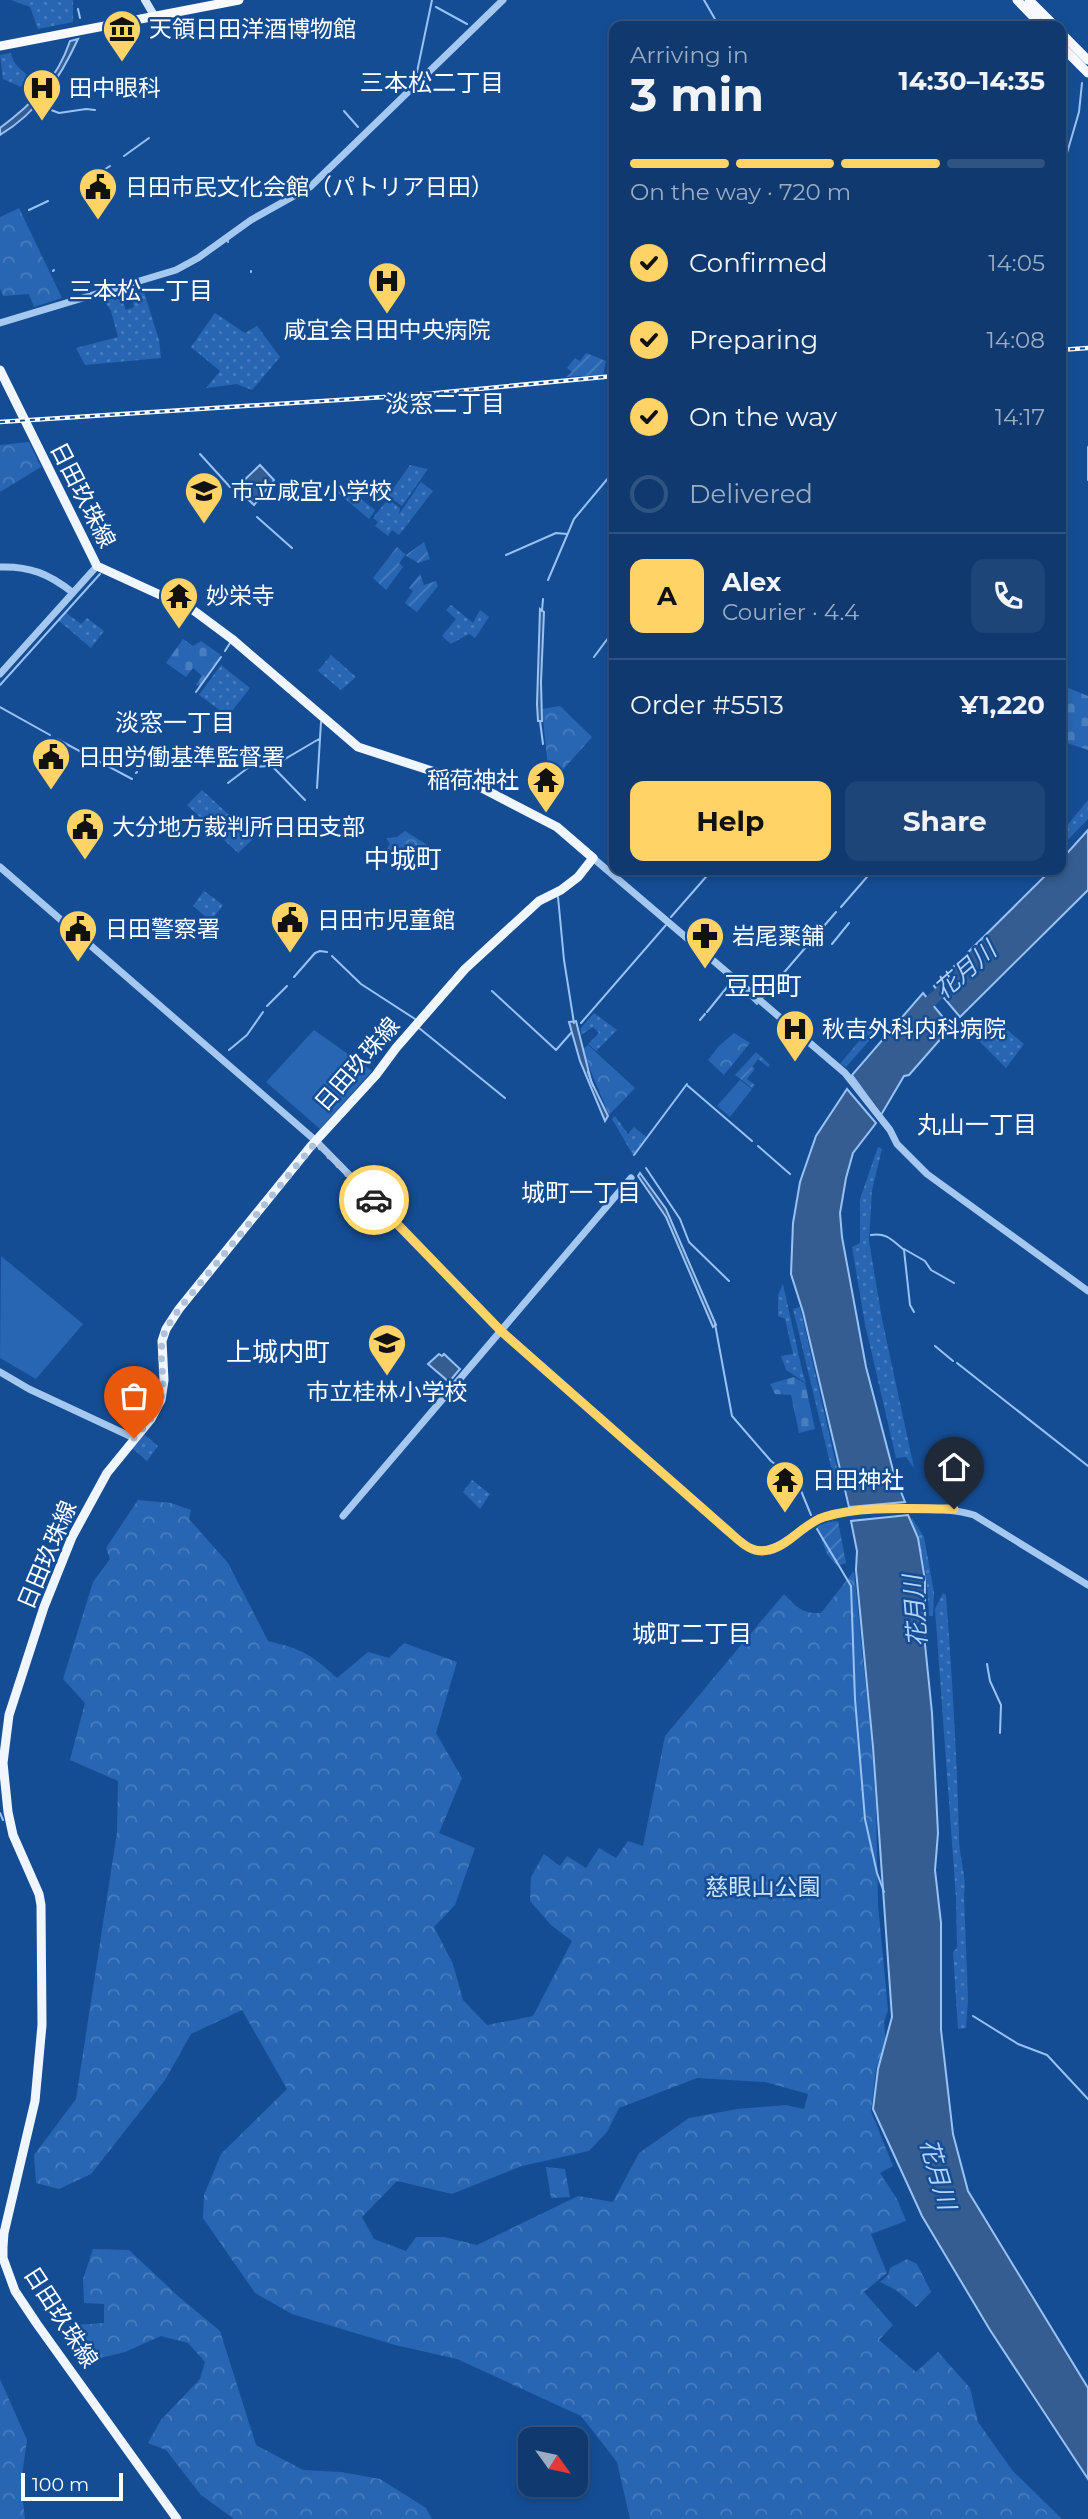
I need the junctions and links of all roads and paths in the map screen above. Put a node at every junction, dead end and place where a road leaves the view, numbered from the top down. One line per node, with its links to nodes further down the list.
1 (145, 0): 7 (main road)
2 (151, 0): 7 (main road)
3 (239, 0): 7 (highway)
4 (503, 0): 15 (street)
5 (1017, 0): 8 (highway)
6 (1029, 0): 9 (highway)
7 (155, 17): 11 (highway)
8 (1037, 21)
9 (1050, 21)
10 (1066, 38): 13 (highway)
11 (0, 47)
12 (1066, 51): 14 (highway)
13 (1088, 60)
14 (1088, 74)
15 (0, 323)
16 (0, 370): 17 (main road, 日田玖珠線)
17 (97, 566): 19 (street); 21 (main road, 日田玖珠線)
18 (0, 568): 19 (street)
19 (72, 592): 20 (street)
20 (0, 674)
21 (593, 858): 23 (street); 25 (main road, 日田玖珠線)
22 (0, 867): 25 (street)
23 (609, 872)
24 (613, 875): 27 (street)
25 (316, 1142): 28 (street); 30 (main road, 日田玖珠線)
26 (631, 1178): 28 (street)
27 (1088, 1291)
28 (501, 1331): 31 (street); 32 (street)
29 (0, 1372): 30 (street)
30 (134, 1438): 33 (main road, 日田玖珠線)
31 (342, 1516)
32 (1088, 1585)
33 (177, 2519)

